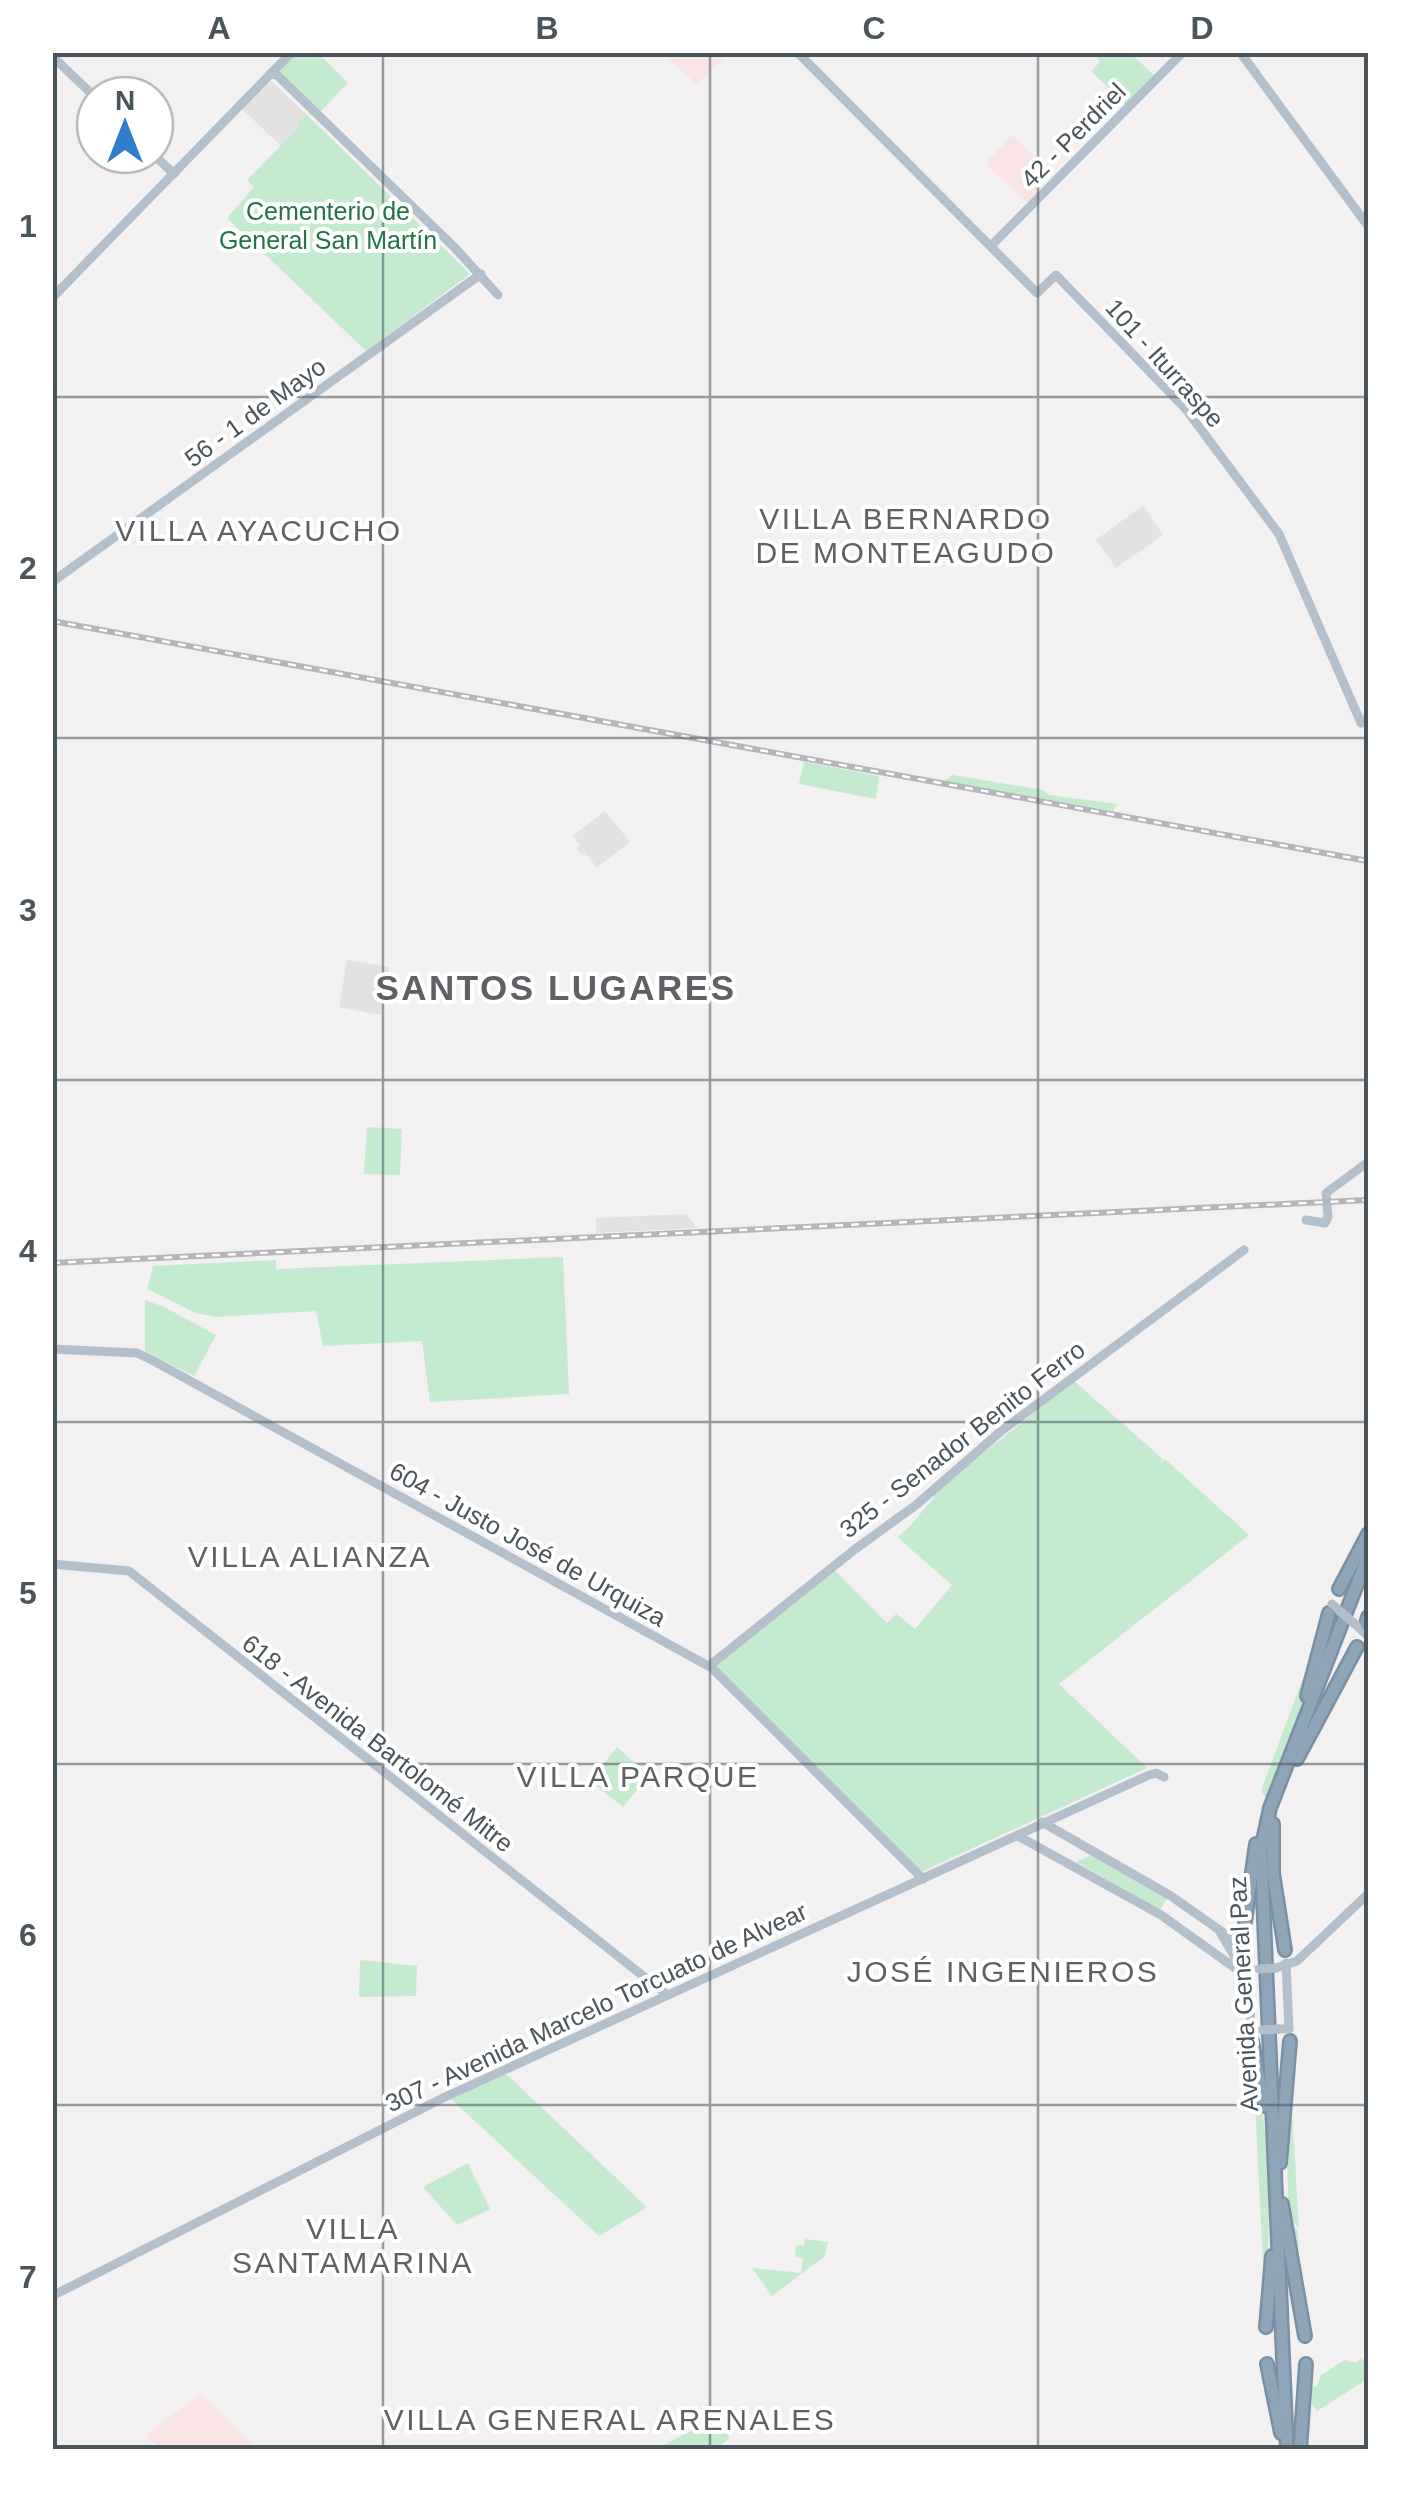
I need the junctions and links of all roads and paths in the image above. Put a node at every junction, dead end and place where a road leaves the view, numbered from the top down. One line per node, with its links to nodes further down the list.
1 (289, 52): 6 (main road); 9 (main road)
2 (797, 52): 12 (main road)
3 (1183, 52): 12 (main road, 42 - Perdriel)
4 (1240, 52): 11 (main road)
5 (52, 56): 7 (main road)
6 (270, 74): 8 (main road); 14 (main road, 56 - 1 de Mayo)
7 (75, 78)
8 (175, 170)
9 (175, 170)
10 (170, 175): 13 (main road)
11 (1368, 226)
12 (991, 241): 15 (main road, 101 - Iturraspe)
13 (52, 295)
14 (52, 582)
15 (1365, 721)
16 (1368, 1162): 17 (main road)
17 (1306, 1220)
18 (1244, 1250): 30 (main road, 325 - Senador Benito Ferro)
19 (140, 1342): 21 (main road)
20 (52, 1349): 21 (main road, 604 - Justo José de Urquiza)
21 (152, 1360): 30 (main road, 604 - Justo José de Urquiza)
22 (1368, 1534): 26 (highway)
23 (1368, 1556): 31 (highway, Avenida General Paz)
24 (52, 1564): 45 (main road, 618 - Avenida Bartolomé Mitre)
25 (1368, 1574): 31 (highway, Avenida General Paz)
26 (1339, 1588)
27 (1334, 1610): 28 (main road, bridge); 31 (highway)
28 (1365, 1625)
29 (1357, 1648): 31 (highway)
30 (709, 1666): 37 (main road, 604 - Justo José de Urquiza)
31 (1296, 1753): 33 (highway, Avenida General Paz); 35 (highway, Avenida General Paz)
32 (1161, 1772): 34 (main road, 307 - Avenida Marcelo Torcuato de Alvear)
33 (1270, 1808): 39 (highway); 48 (highway, Avenida General Paz)
34 (1042, 1823): 36 (main road, 307 - Avenida Marcelo Torcuato de Alvear); 37 (main road, 307 - Avenida Marcelo Torcuato de Alvear); 40 (main road)
35 (1273, 1824): 41 (highway); 48 (highway, Avenida General Paz)
36 (1018, 1836): 37 (main road, 307 - Avenida Marcelo Torcuato de Alvear); 42 (main road)
37 (921, 1878): 45 (main road, 307 - Avenida Marcelo Torcuato de Alvear)
38 (1368, 1894): 44 (main road)
39 (1244, 1922): 40 (main road)
40 (1237, 1942): 42 (main road); 43 (main road); 43 (main road)
41 (1286, 1950): 44 (main road, Avenida General Paz)
42 (1217, 1954): 43 (main road)
43 (1252, 1972): 44 (main road, bridge); 47 (main road)
44 (1283, 1972): 46 (main road, Avenida General Paz)
45 (665, 1993): 50 (main road, 307 - Avenida Marcelo Torcuato de Alvear)
46 (1286, 2033): 47 (main road, bridge); 48 (highway)
47 (1255, 2034): 48 (highway)
48 (1277, 2163): 49 (highway, Avenida General Paz)
49 (1279, 2203): 51 (highway); 52 (highway); 55 (highway, Avenida General Paz)
50 (52, 2294)
51 (1266, 2326)
52 (1305, 2336)
53 (1267, 2364): 55 (highway)
54 (1306, 2364): 55 (highway)
55 (1291, 2450)

